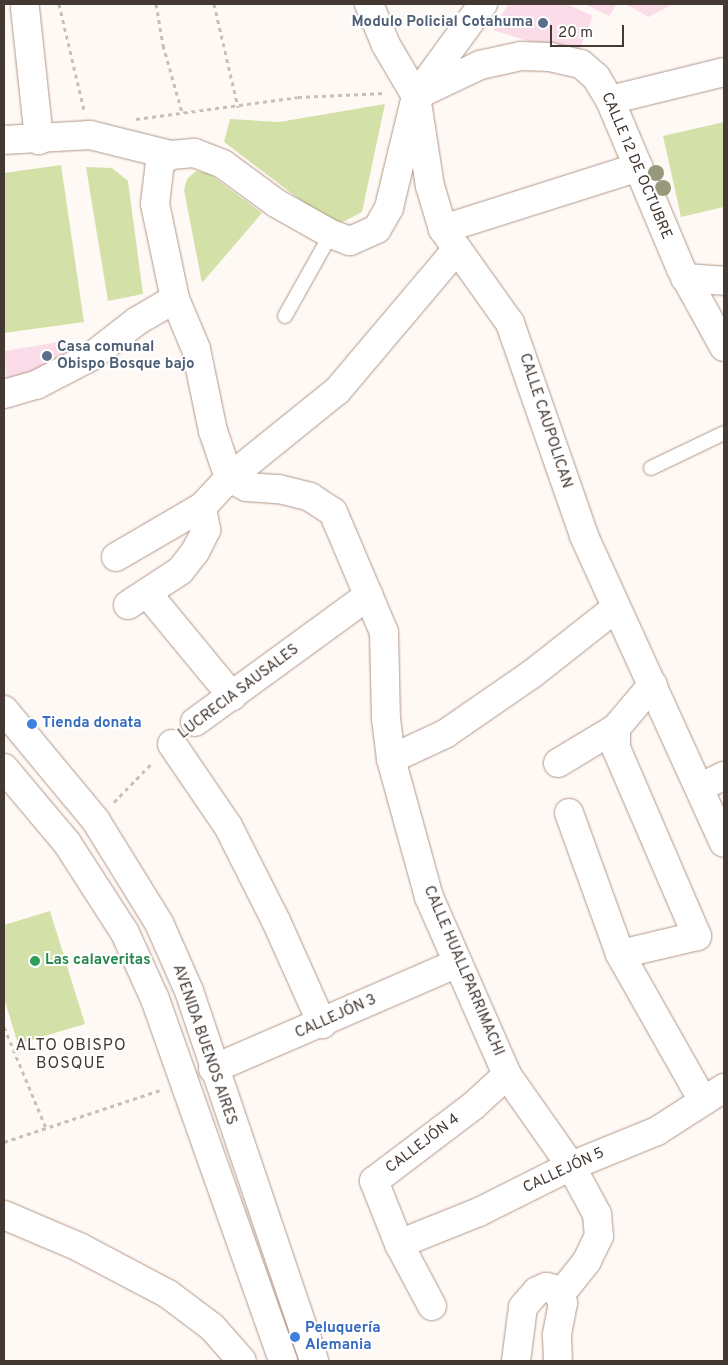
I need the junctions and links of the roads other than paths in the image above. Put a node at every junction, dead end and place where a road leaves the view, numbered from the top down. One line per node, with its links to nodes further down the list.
1 (370, 4): 5 (street, CALLE CAUPOLICAN)
2 (483, 4): 5 (street)
3 (25, 8): 8 (street)
4 (724, 72): 6 (street)
5 (416, 96): 6 (street, CALLE 12 DE OCTUBRE); 11 (street); 12 (street, CALLE CAUPOLICAN)
6 (610, 100): 10 (street, CALLE 12 DE OCTUBRE)
7 (4, 140): 8 (street)
8 (39, 140): 9 (street)
9 (171, 155): 11 (street); 15 (street)
10 (638, 167): 12 (street); 13 (street, CALLE 12 DE OCTUBRE)
11 (331, 234): 16 (lane)
12 (450, 239): 21 (street); 25 (street, CALLE CAUPOLICAN)
13 (685, 278): 14 (street); 17 (street, CALLE 12 DE OCTUBRE)
14 (724, 281)
15 (175, 299): 18 (street); 21 (street)
16 (285, 316)
17 (724, 347)
18 (4, 394)
19 (724, 434): 20 (lane)
20 (651, 468)
21 (229, 478): 22 (street); 24 (street, CALLE HUALLPARRIMACHI)
22 (202, 507): 23 (street); 27 (street)
23 (116, 557)
24 (369, 595): 27 (street, LUCRECIA SAUSALES); 32 (street, CALLE HUALLPARRIMACHI)
25 (616, 608): 26 (street, CALLE CAUPOLICAN); 32 (street)
26 (653, 684): 30 (street); 35 (street, CALLE CAUPOLICAN)
27 (232, 696): 29 (street, LUCRECIA SAUSALES)
28 (4, 710): 41 (street, AVENIDA BUENOS AIRES)
29 (196, 722)
30 (616, 728): 33 (street); 38 (street)
31 (172, 744): 40 (street)
32 (391, 759): 39 (street, CALLE HUALLPARRIMACHI)
33 (558, 763)
34 (4, 768): 50 (street, AVENIDA BUENOS AIRES)
35 (713, 782): 37 (street, CALLE CAUPOLICAN)
36 (569, 813): 38 (street)
37 (724, 843)
38 (620, 954): 43 (street)
39 (458, 963): 40 (street, CALLEJÓN 3); 42 (street, CALLE HUALLPARRIMACHI)
40 (322, 1024): 41 (street, CALLEJÓN 3)
41 (213, 1070): 51 (street, AVENIDA BUENOS AIRES)
42 (507, 1075): 44 (street, CALLE HUALLPARRIMACHI); 46 (street, CALLEJÓN 4)
43 (714, 1095): 44 (street, CALLEJÓN 5)
44 (571, 1166): 46 (street, CALLEJÓN 5); 47 (street, CALLE HUALLPARRIMACHI)
45 (4, 1215): 49 (street)
46 (398, 1244): 48 (street, CALLEJÓN 4)
47 (560, 1295): 52 (street); 53 (street)
48 (432, 1306)
49 (242, 1361)
50 (283, 1361)
51 (314, 1361)
52 (516, 1361)
53 (558, 1361)

